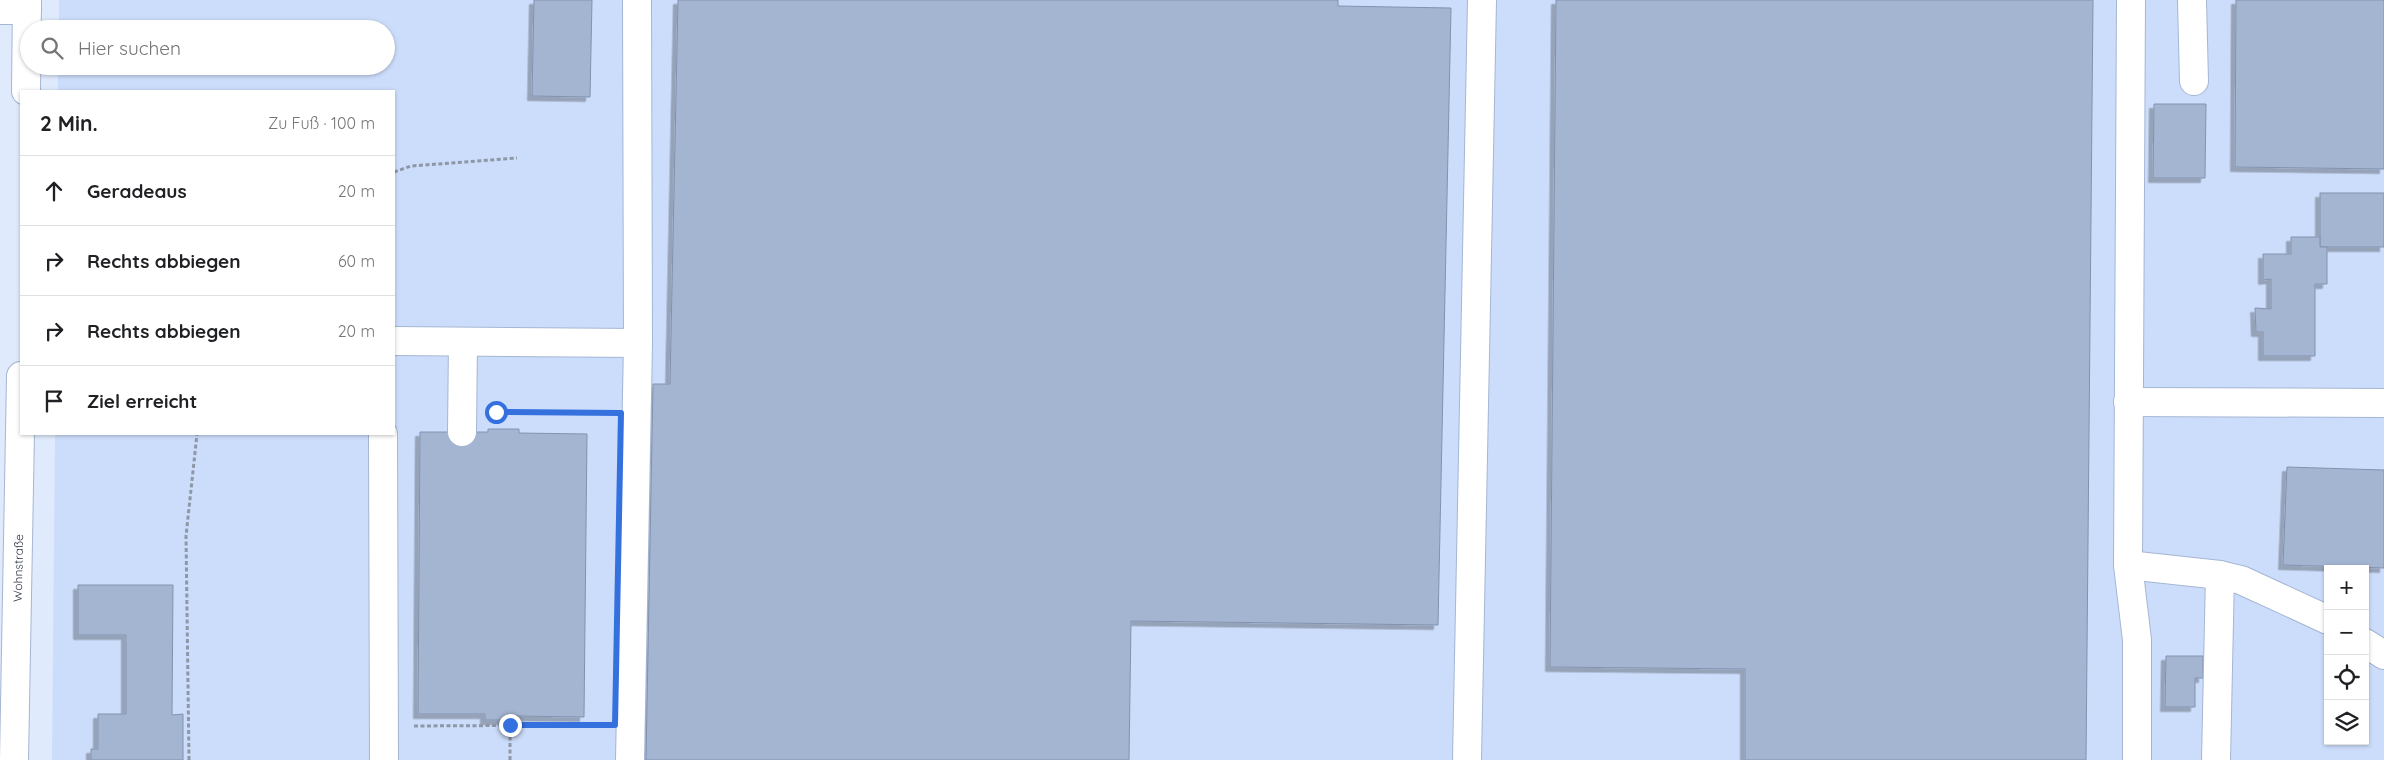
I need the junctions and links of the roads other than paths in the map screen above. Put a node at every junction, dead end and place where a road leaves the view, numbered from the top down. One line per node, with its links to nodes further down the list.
1 (637, 0): 13 (street)
2 (1482, 0): 27 (street)
3 (2131, 0): 14 (street)
4 (2192, 0): 9 (street)
5 (27, 5): 6 (street); 7 (street)
6 (0, 10)
7 (27, 20)
8 (26, 75): 10 (street)
9 (2194, 81)
10 (26, 90)
11 (395, 341): 12 (street)
12 (463, 342): 13 (street); 17 (street)
13 (638, 343): 26 (street)
14 (2128, 402): 15 (street); 19 (street)
15 (2384, 403)
16 (20, 431): 24 (street, Wohnstraße)
17 (462, 432)
18 (383, 435): 25 (street)
19 (2128, 565): 20 (street); 28 (street)
20 (2220, 575): 21 (street); 29 (street)
21 (2324, 618)
22 (2369, 646): 23 (street)
23 (2384, 655)
24 (14, 760)
25 (384, 760)
26 (630, 760)
27 (1467, 760)
28 (2137, 760)
29 (2216, 760)

